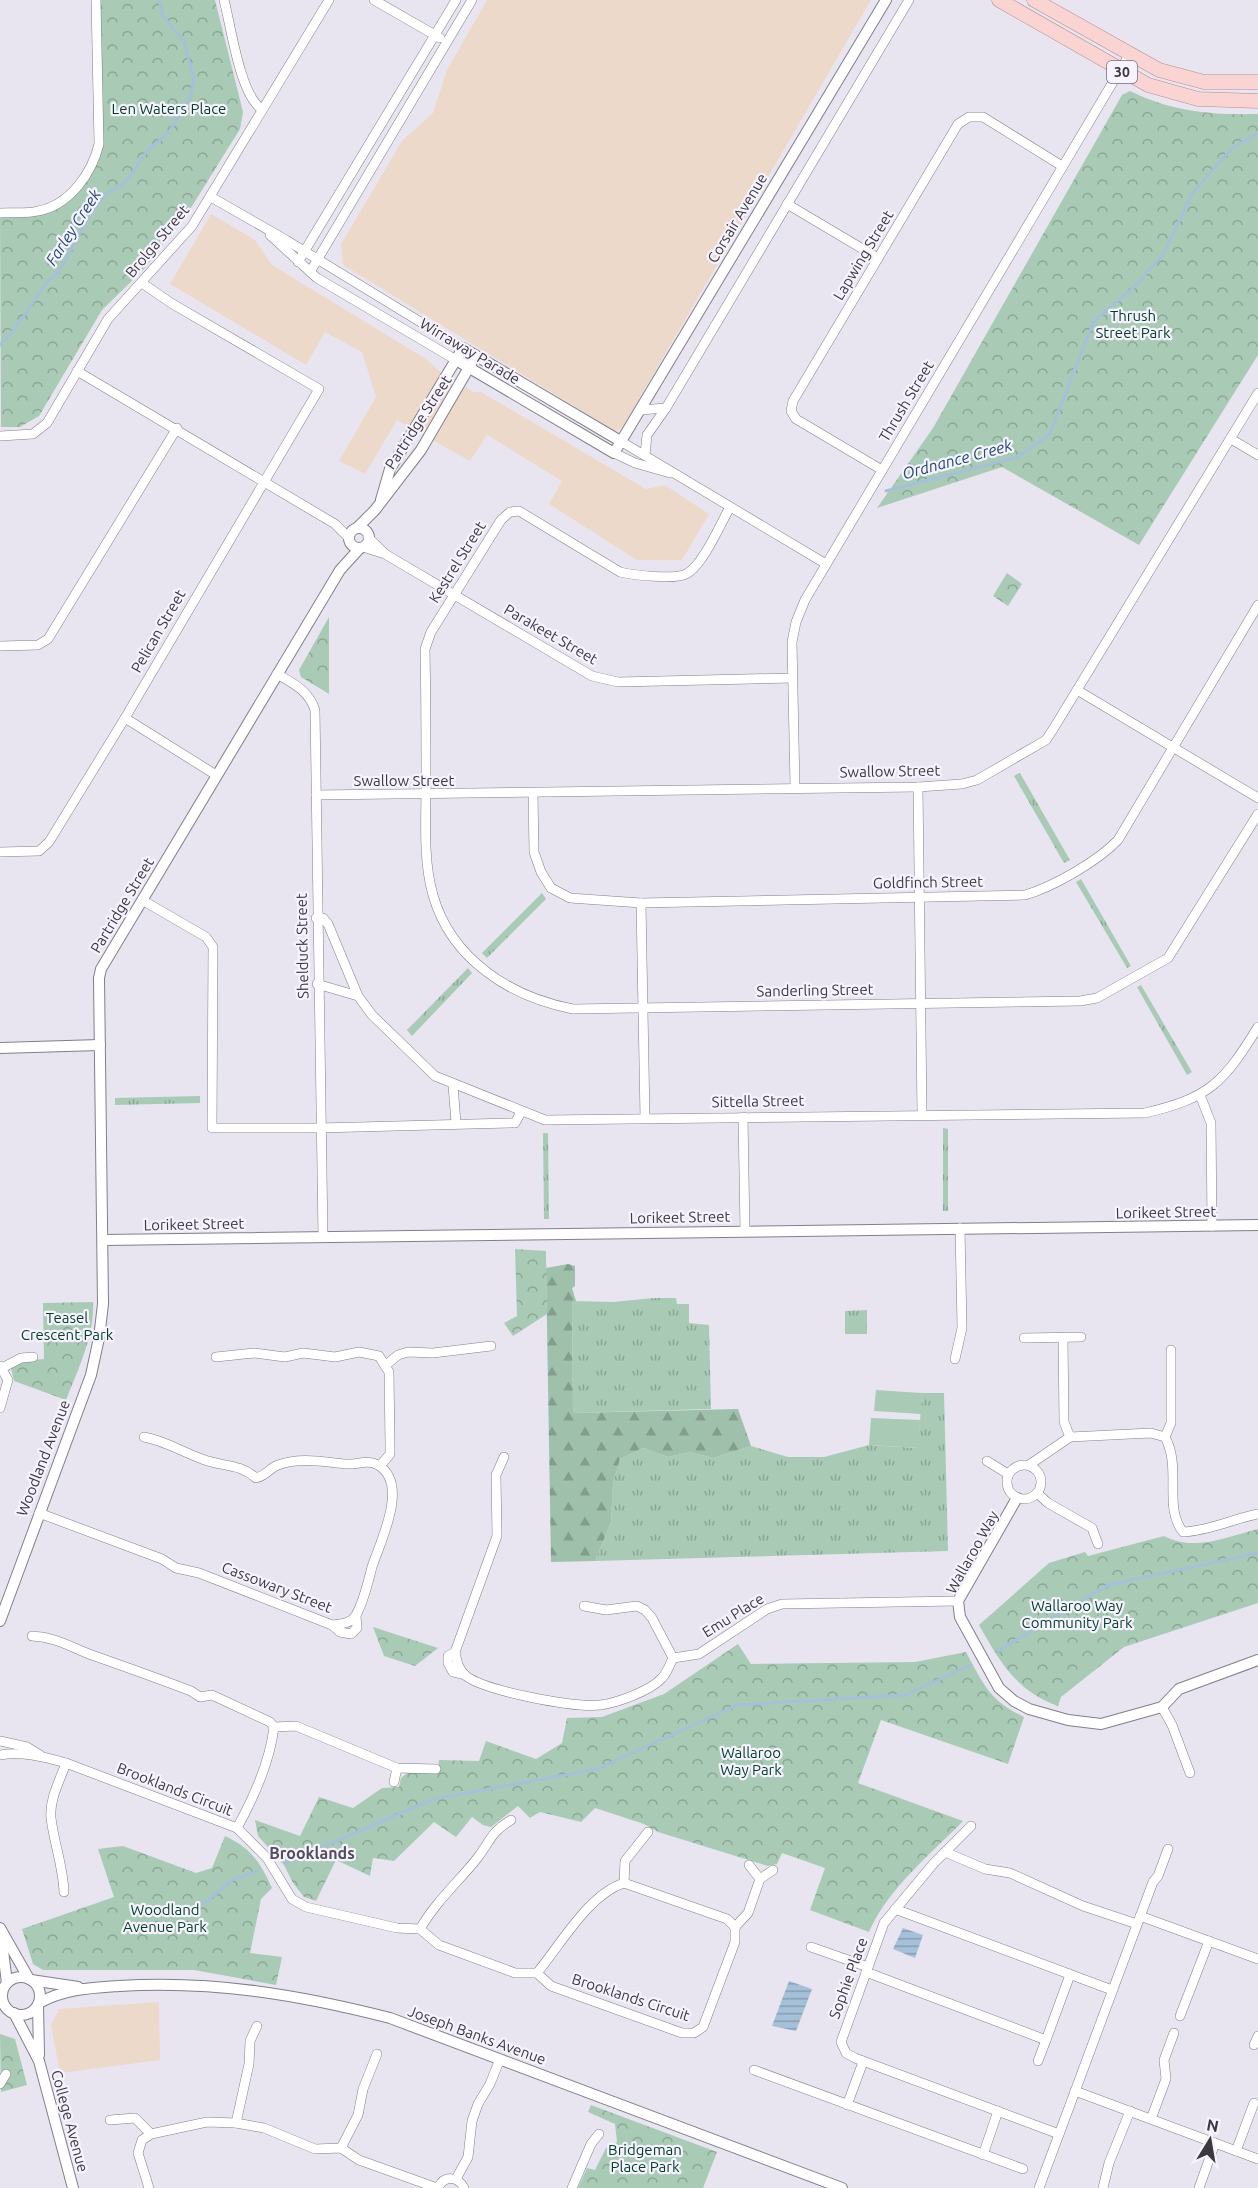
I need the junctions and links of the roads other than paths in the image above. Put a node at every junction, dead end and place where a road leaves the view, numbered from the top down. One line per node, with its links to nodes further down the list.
1 (96, 0): 21 (street)
2 (224, 0): 17 (street)
3 (329, 0): 17 (street, Brolga Street)
4 (374, 0): 11 (street)
5 (456, 0): 11 (street)
6 (472, 0): 12 (street)
7 (886, 0): 36 (street, Corsair Avenue)
8 (909, 0): 20 (street)
9 (999, 0): 14 (main road, 30)
10 (1034, 0): 13 (main road, 30)
11 (434, 36): 12 (street); 23 (street)
12 (448, 41): 25 (street)
13 (1129, 55): 14 (street, Thrush Street); 15 (main road, 30)
14 (1120, 71): 16 (main road, 30); 18 (street, Thrush Street)
15 (1258, 82)
16 (1258, 101)
17 (262, 109): 19 (street, Brolga Street)
18 (1062, 166): 24 (street, Lapwing Street); 44 (street, Thrush Street)
19 (211, 197): 22 (street, Wirraway Parade); 28 (street, Brolga Street)
20 (787, 204): 24 (street); 35 (street)
21 (0, 213)
22 (267, 231): 23 (street, Wirraway Parade); 26 (street, Wirraway Parade)
23 (305, 252): 25 (street, Wirraway Parade); 26 (street)
24 (878, 258): 44 (street, Lapwing Street)
25 (317, 260): 27 (street); 29 (street, Wirraway Parade)
26 (298, 262): 27 (street, Wirraway Parade)
27 (310, 272): 31 (street, Wirraway Parade)
28 (142, 283): 33 (street, Brolga Street); 46 (street, Pelican Street)
29 (463, 348): 30 (street, Wirraway Parade); 31 (street, Partridge Street)
30 (476, 356): 32 (street, Partridge Street); 40 (street, Wirraway Parade)
31 (456, 360): 32 (street, Wirraway Parade); 47 (street, Partridge Street)
32 (469, 368): 41 (street, Wirraway Parade); 47 (street, Partridge Street)
33 (77, 371): 37 (street); 38 (street, Brolga Street)
34 (1258, 393): 39 (street, Swallow Street)
35 (666, 408): 36 (street); 42 (street)
36 (640, 410): 40 (street, Corsair Avenue)
37 (177, 428): 46 (street); 57 (street)
38 (0, 436)
39 (1230, 439): 43 (street); 60 (street, Swallow Street)
40 (622, 442): 41 (street, Corsair Avenue); 42 (street, Wirraway Parade)
41 (614, 453): 45 (street, Wirraway Parade)
42 (645, 455): 45 (street, Wirraway Parade)
43 (1258, 455)
44 (882, 470): 53 (street, Thrush Street)
45 (672, 473): 48 (street, Wirraway Parade)
46 (264, 482): 49 (street); 61 (street, Pelican Street)
47 (378, 505): 49 (street, Partridge Street); 50 (street, Partridge Street)
48 (730, 507): 53 (street, Wirraway Parade); 55 (street, Kestrel Street)
49 (352, 534): 50 (street); 51 (street); 54 (street, Partridge Street)
50 (368, 535): 51 (street, Partridge Street); 52 (street, Parakeet Street)
51 (361, 547): 52 (street, Parakeet Street); 54 (street, Partridge Street)
52 (385, 554): 55 (street, Parakeet Street)
53 (826, 564): 59 (street, Thrush Street)
54 (339, 570): 58 (street, Partridge Street)
55 (453, 595): 59 (street, Parakeet Street); 68 (street, Kestrel Street)
56 (1258, 605): 62 (street, Goldfinch Street)
57 (0, 646)
58 (277, 674): 63 (street, Partridge Street); 67 (street, Shelduck Street)
59 (791, 678): 64 (street, Thrush Street)
60 (1077, 690): 62 (street); 65 (street, Swallow Street)
61 (125, 718): 63 (street); 71 (street, Pelican Street)
62 (1174, 746): 69 (street); 72 (street, Goldfinch Street)
63 (216, 776): 73 (street, Partridge Street)
64 (795, 787): 65 (street, Swallow Street); 66 (street, Swallow Street)
65 (918, 787): 72 (street)
66 (533, 793): 68 (street, Swallow Street); 74 (street, Goldfinch Street)
67 (316, 795): 68 (street, Swallow Street); 75 (street, Shelduck Street)
68 (426, 795): 79 (street, Sanderling Street)
69 (1258, 798)
70 (1258, 814): 78 (street, Sanderling Street)
71 (0, 852)
72 (919, 897): 74 (street, Goldfinch Street); 78 (street)
73 (142, 900): 81 (street, Partridge Street); 90 (street)
74 (641, 903): 79 (street)
75 (316, 918): 76 (street, Shelduck Street); 77 (street, Sittella Street)
76 (317, 984): 77 (street); 90 (street, Shelduck Street)
77 (358, 996): 83 (street, Sittella Street)
78 (921, 1003): 79 (street, Sanderling Street); 86 (street)
79 (645, 1009): 88 (street)
80 (1258, 1027): 84 (street, Sittella Street)
81 (100, 1045): 82 (street); 96 (street, Partridge Street)
82 (0, 1048)
83 (453, 1085): 85 (street, Sittella Street); 89 (street)
84 (1200, 1095): 86 (street, Sittella Street); 92 (street)
85 (521, 1112): 88 (street, Sittella Street); 89 (street)
86 (922, 1114): 87 (street, Sittella Street)
87 (743, 1117): 88 (street, Sittella Street); 94 (street)
88 (645, 1118)
89 (456, 1123): 90 (street)
90 (320, 1128): 95 (street, Shelduck Street)
91 (1258, 1225): 92 (street, Lorikeet Street)
92 (1212, 1226): 93 (street, Lorikeet Street)
93 (960, 1228): 94 (street, Lorikeet Street); 105 (street)
94 (745, 1231): 95 (street, Lorikeet Street)
95 (323, 1237): 96 (street, Lorikeet Street)
96 (103, 1240): 97 (street, Partridge Street)
97 (103, 1304): 119 (street, Woodland Avenue)
98 (1081, 1337): 100 (street)
99 (1024, 1338): 100 (street)
100 (1063, 1338): 110 (street)
101 (491, 1346): 106 (street)
102 (1171, 1350): 111 (street)
103 (33, 1357): 107 (street)
104 (216, 1357): 106 (street)
105 (954, 1359)
106 (386, 1365): 115 (street)
107 (1, 1367): 108 (street)
108 (0, 1408)
109 (144, 1437): 115 (street)
110 (1070, 1437): 111 (street); 114 (street)
111 (1165, 1437): 120 (street)
112 (504, 1457): 126 (street)
113 (987, 1461): 116 (street)
114 (1029, 1465): 116 (street); 117 (street)
115 (380, 1466): 119 (street, Cassowary Street)
116 (1008, 1473): 118 (street)
117 (1037, 1493): 118 (street); 121 (street)
118 (1017, 1498): 122 (street, Wallaroo Way)
119 (39, 1513): 124 (street, Woodland Avenue)
120 (1258, 1514)
121 (1098, 1544)
122 (958, 1601): 126 (street, Emu Place); 128 (street, Wallaroo Way)
123 (584, 1606): 126 (street)
124 (0, 1621)
125 (32, 1636): 129 (street)
126 (674, 1658)
127 (1258, 1660): 128 (street, Wallaroo Way)
128 (1162, 1707): 136 (street)
129 (274, 1727): 134 (street); 140 (street)
130 (0, 1741): 132 (street, Brooklands Circuit)
131 (0, 1755): 132 (street, Brooklands Circuit)
132 (44, 1757): 133 (street, Brooklands Circuit)
133 (66, 1763): 140 (street, Brooklands Circuit); 148 (street)
134 (397, 1768): 135 (street); 137 (street)
135 (436, 1769)
136 (1190, 1773)
137 (394, 1782)
138 (511, 1820): 152 (street)
139 (971, 1826): 143 (street, Sophie Place)
140 (237, 1828): 152 (street, Brooklands Circuit)
141 (648, 1832): 147 (street)
142 (1168, 1849): 150 (street)
143 (945, 1852): 149 (street, Sophie Place); 150 (street)
144 (749, 1865): 146 (street)
145 (773, 1870): 146 (street)
146 (760, 1879): 151 (street)
147 (624, 1883): 151 (street); 157 (street)
148 (64, 1892)
149 (895, 1909): 156 (street, Sophie Place); 158 (street)
150 (1138, 1920): 153 (street); 162 (street)
151 (735, 1928): 157 (street, Brooklands Circuit)
152 (420, 1929): 157 (street)
153 (1209, 1941): 155 (street); 165 (street)
154 (811, 1947): 156 (street)
155 (1258, 1959)
156 (867, 1969): 169 (street); 175 (street, Sophie Place)
157 (537, 1973)
158 (1070, 1975): 162 (street); 169 (street)
159 (30, 1979): 160 (street); 160 (street); 161 (street, Joseph Banks Avenue); 163 (street)
160 (4, 1986): 164 (street)
161 (85, 1989): 163 (street, Joseph Banks Avenue); 172 (street, Joseph Banks Avenue)
162 (1112, 1990): 179 (street)
163 (38, 2004): 164 (street); 173 (street, College Avenue)
164 (9, 2012): 173 (street, College Avenue)
165 (1180, 2016)
166 (257, 2026): 186 (street)
167 (1174, 2033): 184 (street)
168 (1258, 2036): 170 (street)
169 (1046, 2040): 174 (street)
170 (1254, 2045)
171 (377, 2054): 191 (street)
172 (500, 2059): 196 (street); 202 (street, Joseph Banks Avenue)
173 (39, 2061): 197 (street, College Avenue)
174 (1038, 2061)
175 (863, 2062): 181 (street); 182 (street, Sophie Place)
176 (754, 2070): 181 (street)
177 (6, 2074): 178 (street)
178 (0, 2084)
179 (1075, 2091): 183 (street); 189 (street)
180 (1254, 2103): 192 (street)
181 (847, 2105): 193 (street)
182 (998, 2111): 189 (street, Sophie Place); 193 (street)
183 (1130, 2111): 184 (street); 204 (street)
184 (1151, 2119): 190 (street)
185 (110, 2120): 187 (street)
186 (236, 2122): 187 (street); 191 (street)
187 (151, 2134): 198 (street)
188 (598, 2134): 201 (street)
189 (1059, 2134): 203 (street)
190 (1215, 2143): 192 (street); 205 (street)
191 (341, 2148): 199 (street)
192 (1236, 2151): 194 (street)
193 (983, 2155): 195 (street)
194 (1258, 2159)
195 (1023, 2169)
196 (456, 2179): 199 (street); 200 (street)
197 (73, 2188)
198 (149, 2188)
199 (437, 2188)
200 (464, 2188)
201 (572, 2188)
202 (842, 2188)
203 (1039, 2188)
204 (1103, 2188)
205 (1199, 2188)

